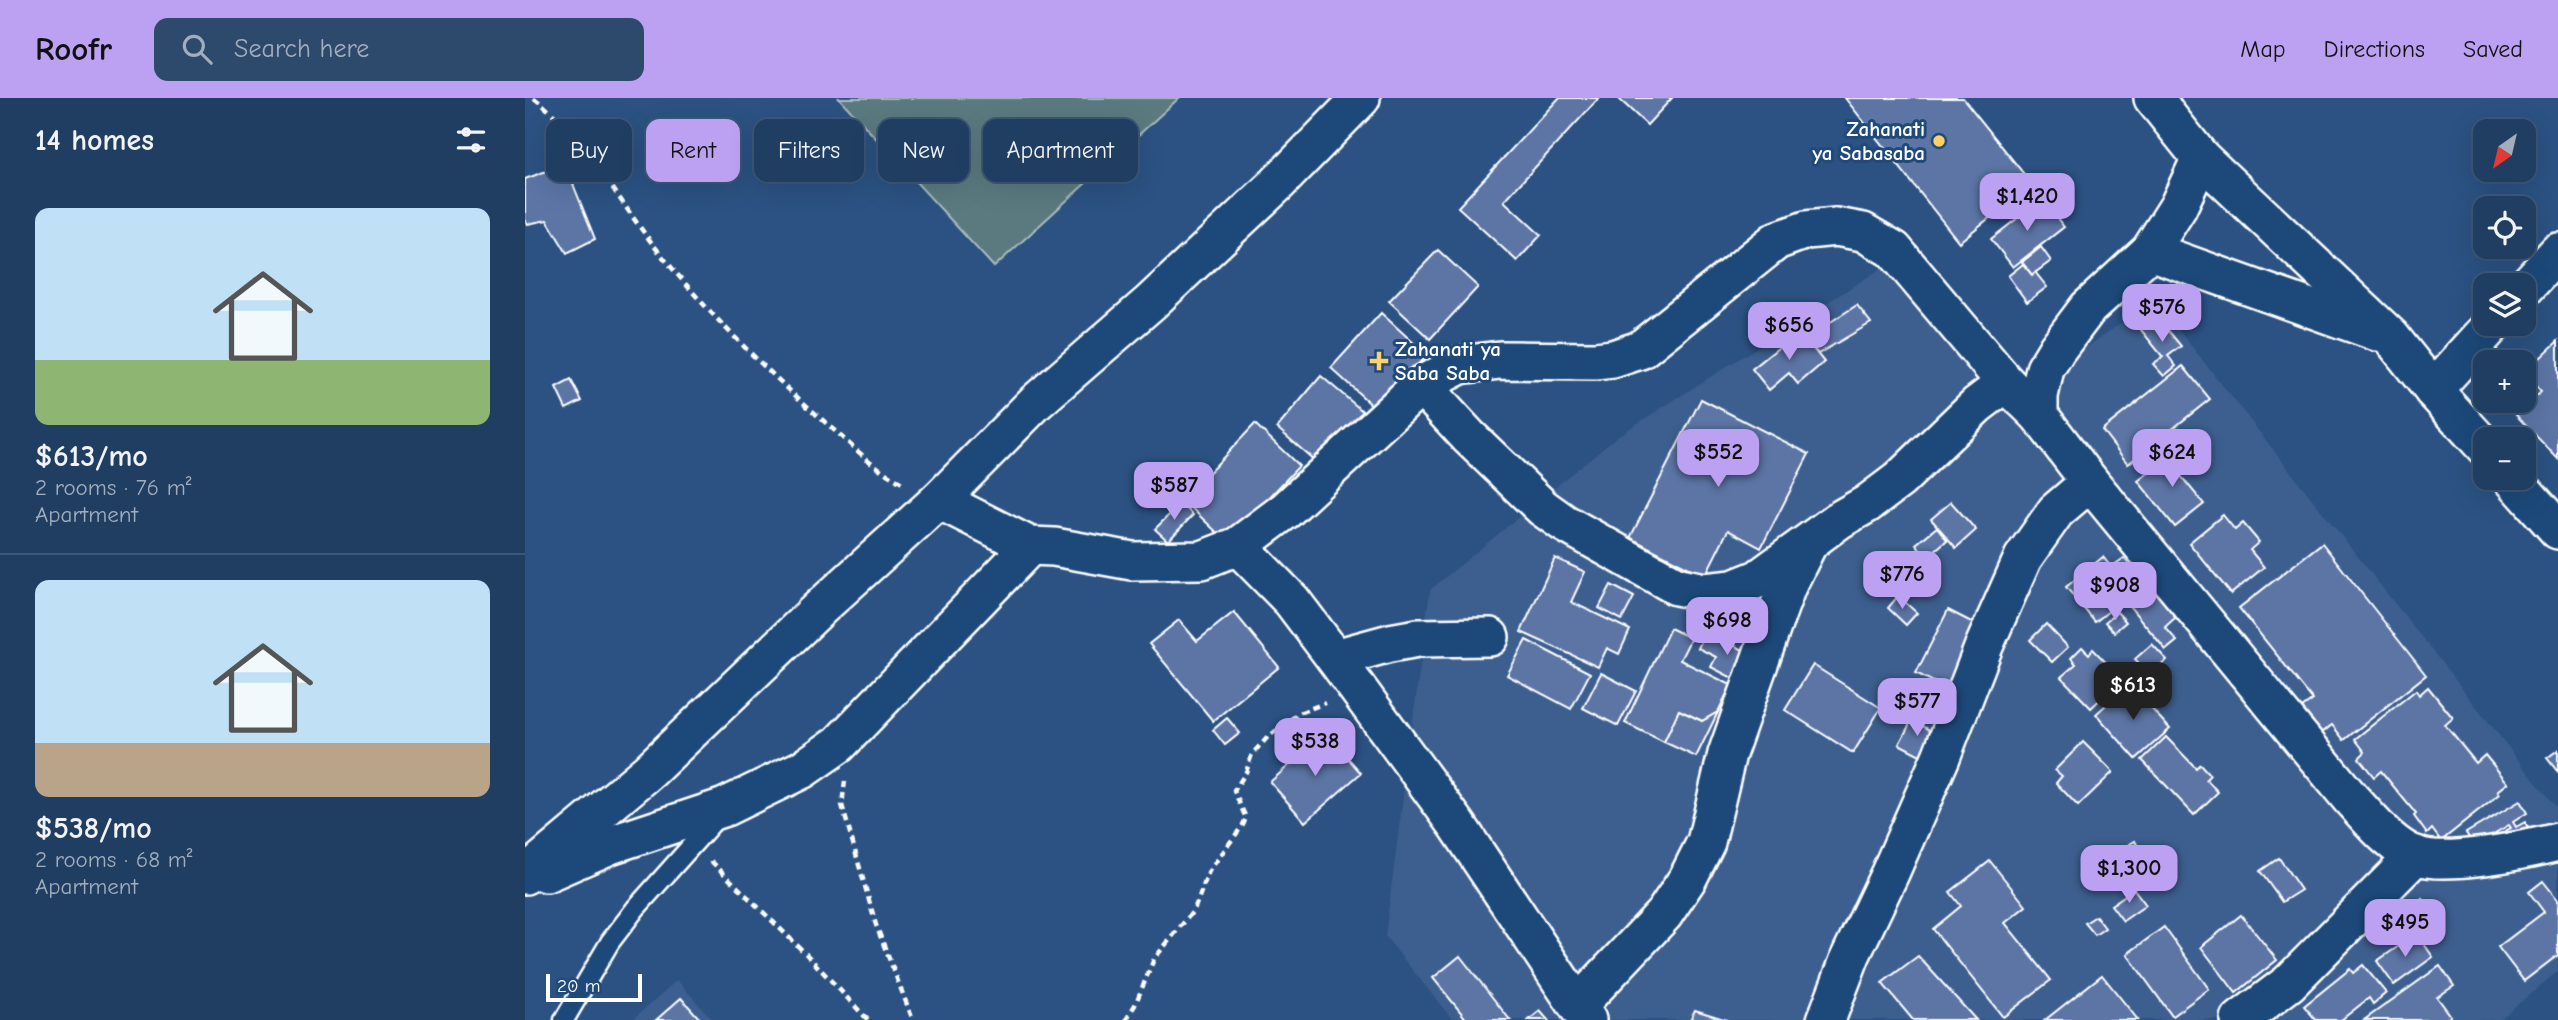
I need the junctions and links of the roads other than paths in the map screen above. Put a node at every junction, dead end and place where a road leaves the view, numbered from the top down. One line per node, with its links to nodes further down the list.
1 (1361, 98): 16 (street)
2 (2153, 98): 3 (street)
3 (2201, 158): 4 (street); 8 (street)
4 (2150, 251): 8 (street); 12 (street)
5 (2558, 252): 6 (street)
6 (2536, 276)
7 (2482, 336): 11 (street)
8 (2391, 337): 11 (street)
9 (2006, 383): 10 (street); 12 (street); 18 (street)
10 (1422, 385): 18 (street); 20 (street)
11 (2433, 390): 13 (street)
12 (2039, 415): 14 (street)
13 (2473, 434)
14 (2091, 482): 25 (street); 30 (street)
15 (2523, 490): 17 (street)
16 (939, 500): 19 (street); 26 (street)
17 (2558, 530)
18 (1809, 542): 28 (street)
19 (1030, 546): 20 (street); 23 (street)
20 (1238, 546): 22 (street)
21 (1490, 637): 22 (street)
22 (1335, 658): 28 (street)
23 (725, 807): 27 (street); 29 (lane)
24 (2558, 842): 25 (street)
25 (2417, 855): 31 (street)
26 (525, 875)
27 (525, 882)
28 (1583, 1013)
29 (563, 1020)
30 (1826, 1020)
31 (2241, 1020)

